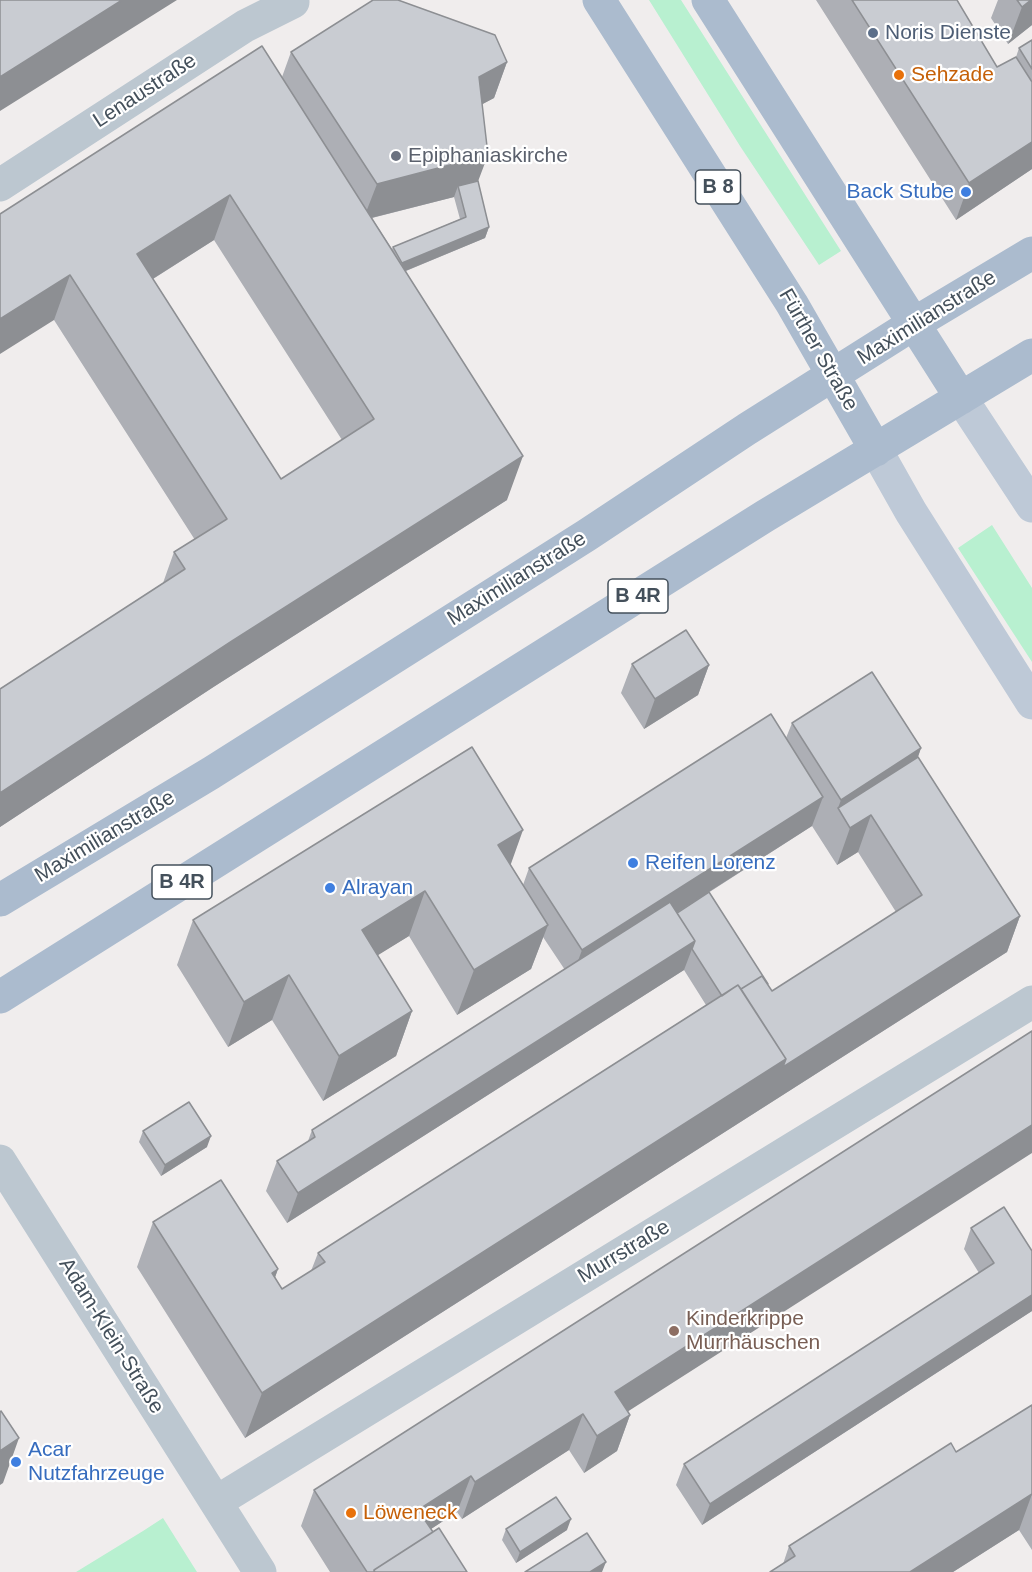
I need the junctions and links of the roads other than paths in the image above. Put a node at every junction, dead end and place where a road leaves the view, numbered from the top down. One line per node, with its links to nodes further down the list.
1 (599, 0): 8 (main road, Fürther Straße / B 8)
2 (708, 0): 6 (main road)
3 (293, 2): 4 (street, Lenaustraße)
4 (0, 185)
5 (1032, 253): 6 (main road, Maximilianstraße)
6 (915, 323): 8 (main road, Maximilianstraße); 9 (main road)
7 (1032, 355): 9 (main road, B 4R)
8 (834, 375): 10 (main road, Fürther Straße); 13 (main road, Maximilianstraße)
9 (961, 398): 10 (main road, B 4R); 11 (main road)
10 (876, 450): 12 (main road, Fürther Straße); 14 (main road, B 4R)
11 (1032, 506)
12 (1032, 703)
13 (0, 900)
14 (0, 997)
15 (1032, 1002): 17 (street, Murrstraße)
16 (0, 1161): 17 (street, Adam-Klein-Straße)
17 (216, 1502): 18 (street, Adam-Klein-Straße)
18 (260, 1572)

